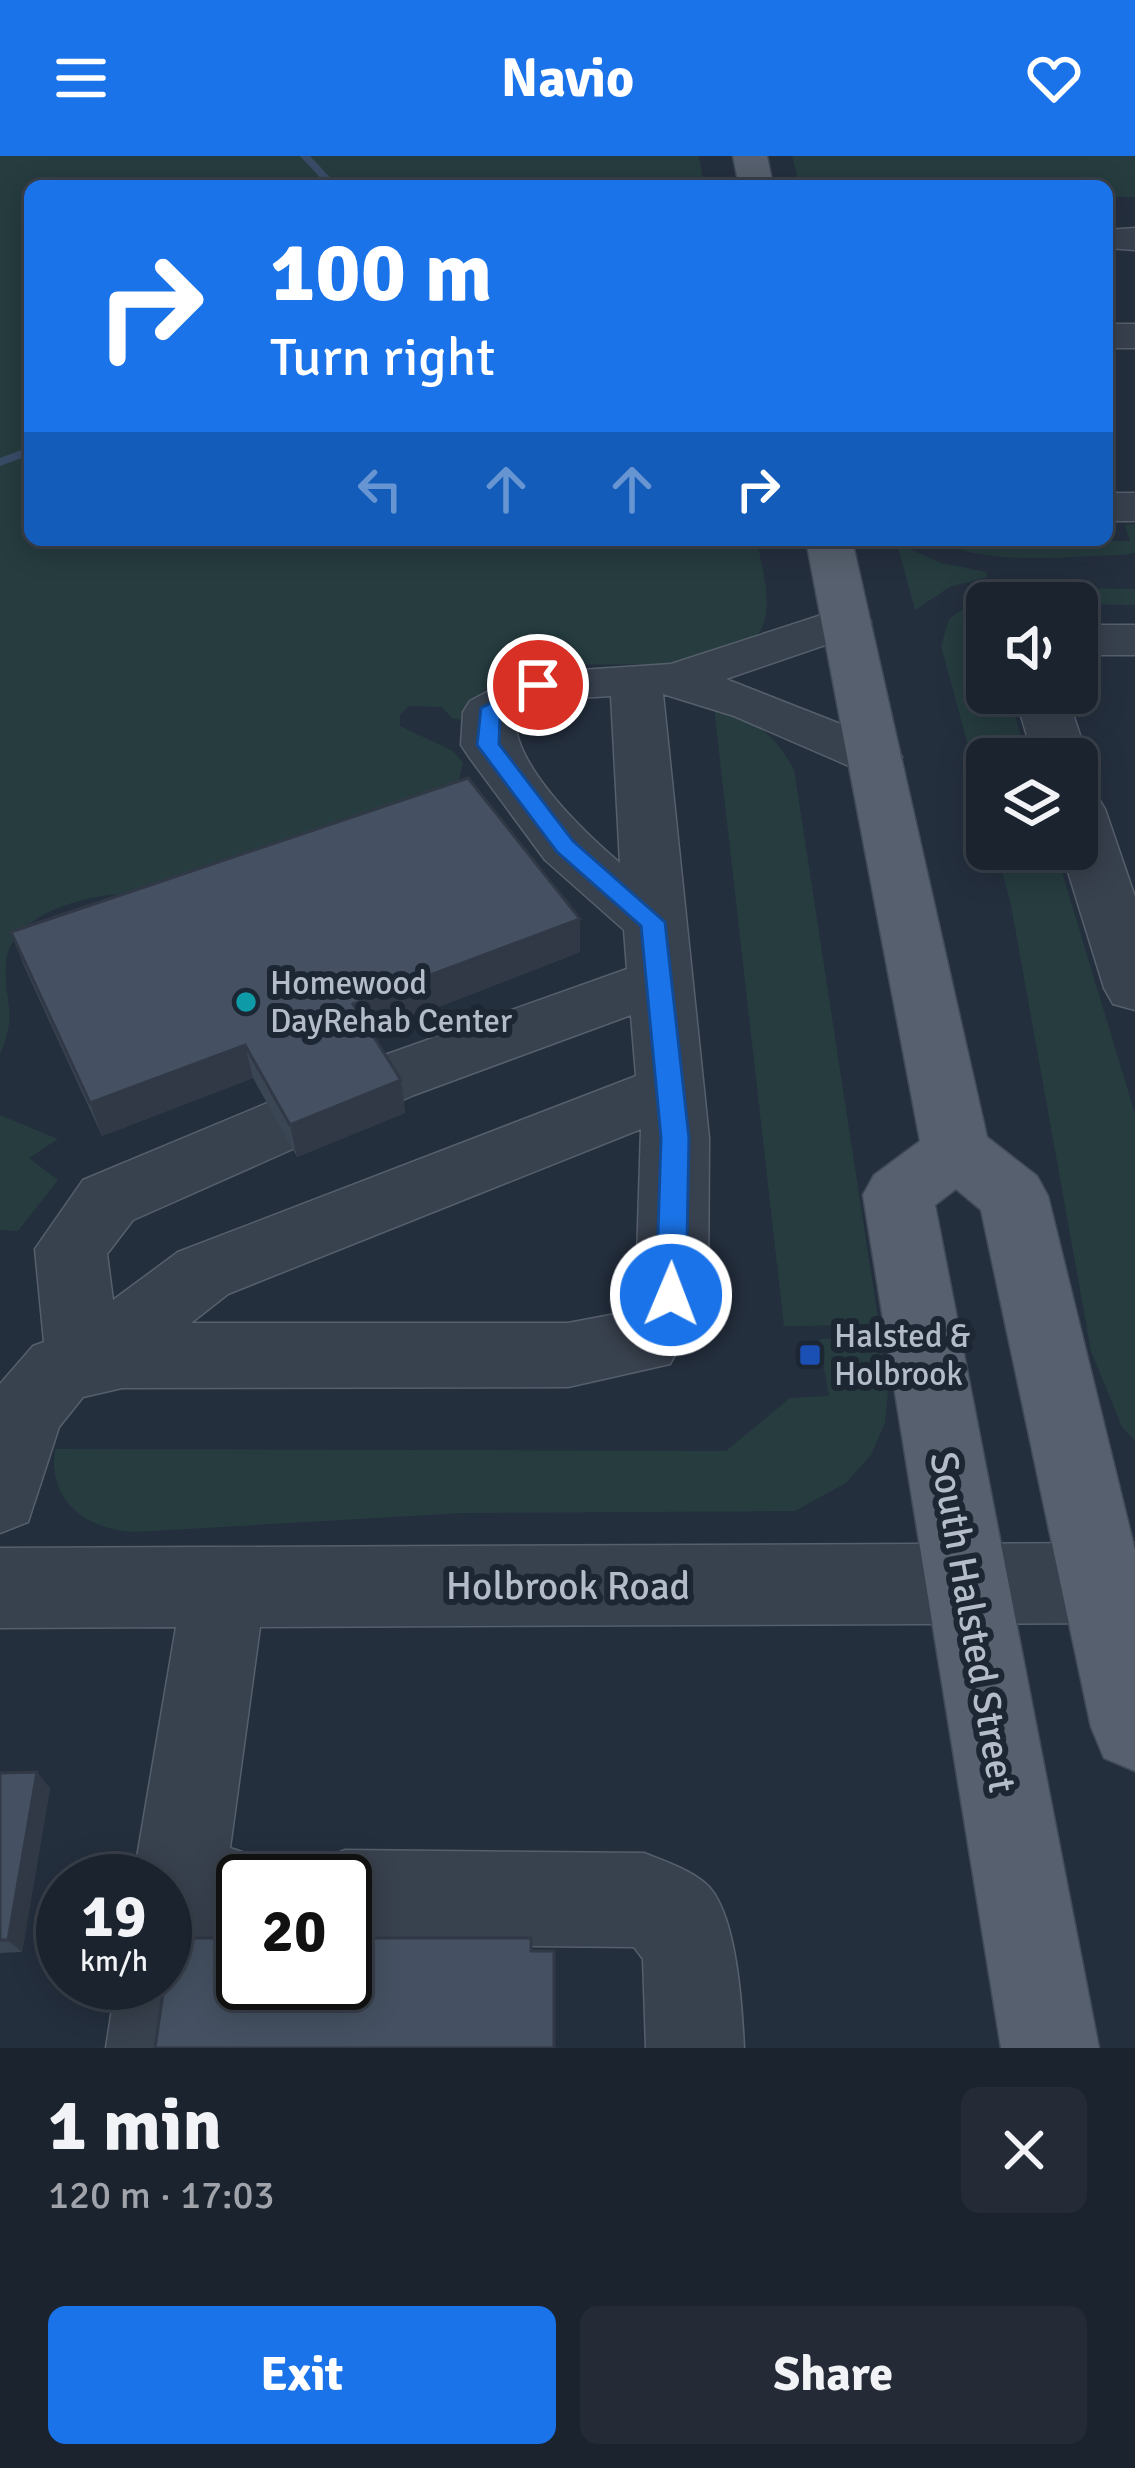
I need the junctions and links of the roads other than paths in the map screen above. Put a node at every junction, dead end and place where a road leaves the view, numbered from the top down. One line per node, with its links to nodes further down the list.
1 (831, 546): 2 (main road)
2 (847, 622): 5 (street); 6 (main road)
3 (1098, 640): 4 (street)
4 (1135, 640)
5 (657, 679): 6 (street); 8 (street); 8 (street)
6 (875, 758): 11 (main road)
7 (1097, 870): 9 (street)
8 (657, 952): 10 (street); 12 (street)
9 (1135, 988)
10 (670, 1090): 12 (street); 12 (street)
11 (956, 1151): 14 (main road); 15 (main road, South Halsted Street)
12 (84, 1364): 13 (street)
13 (0, 1496)
14 (1119, 1583): 15 (street, Holbrook Road); 18 (main road)
15 (965, 1584): 17 (street, Holbrook Road); 25 (main road, South Halsted Street)
16 (0, 1588): 17 (street, Holbrook Road)
17 (224, 1588): 19 (street)
18 (1135, 1727)
19 (210, 1892): 21 (street)
20 (372, 1897): 24 (street)
21 (192, 1928)
22 (161, 2010): 23 (street)
23 (155, 2048)
24 (695, 2048)
25 (1050, 2048)

